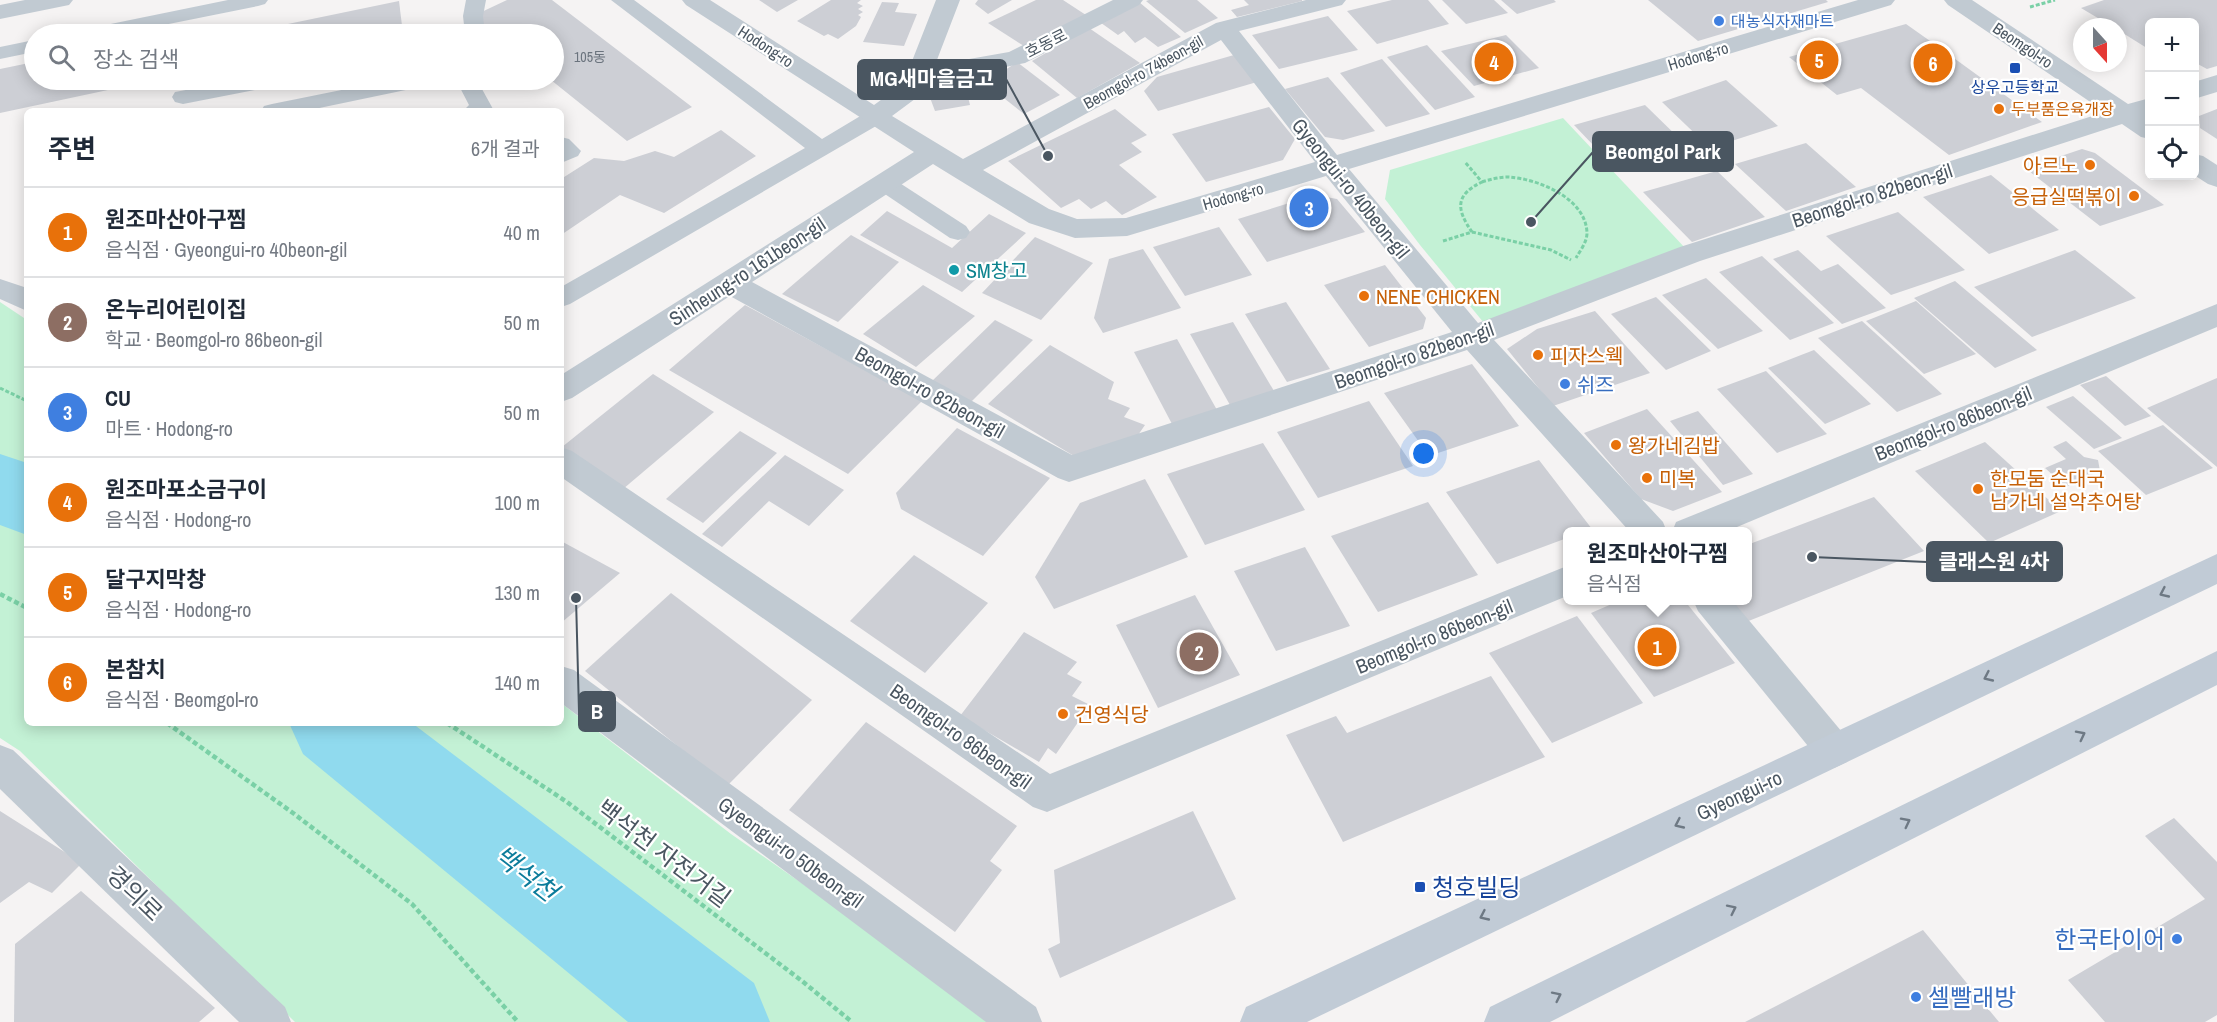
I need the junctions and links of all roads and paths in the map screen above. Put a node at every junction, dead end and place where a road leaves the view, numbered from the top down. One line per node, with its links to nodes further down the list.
1 (61, 0): 13 (street)
2 (258, 0): 14 (lane)
3 (476, 0): 16 (lane)
4 (621, 0): 33 (lane)
5 (694, 0): 30 (street, Hodong-ro)
6 (948, 0): 20 (street)
7 (1131, 0): 20 (street, 호동로)
8 (1334, 0): 17 (street, Beomgol-ro 74beon-gil)
9 (1883, 0): 32 (street, Hodong-ro)
10 (1956, 0): 29 (street, Beomgol-ro)
11 (2055, 0): 12 (path)
12 (2020, 10)
13 (0, 12)
14 (187, 16): 15 (lane)
15 (144, 24)
16 (474, 24)
17 (1224, 28): 36 (street, Gyeongui-ro 40beon-gil); 37 (street, Beomgol-ro 74beon-gil)
18 (24, 48): 19 (lane)
19 (0, 53)
20 (919, 76): 30 (street)
21 (2217, 83): 22 (street)
22 (2199, 89)
23 (215, 90): 26 (lane)
24 (372, 90): 27 (lane)
25 (472, 90): 28 (lane)
26 (182, 96)
27 (286, 108)
28 (481, 108)
29 (2137, 110): 31 (street, Beomgol-ro); 49 (street, Beomgol-ro 82beon-gil)
30 (875, 117): 33 (lane); 34 (street, Hodong-ro)
31 (2147, 126)
32 (1441, 134): 36 (street, Hodong-ro); 39 (path)
33 (820, 149): 46 (lane)
34 (933, 153): 37 (street, Hodong-ro); 40 (street, Sinheung-ro 161beon-gil)
35 (2199, 165): 38 (street)
36 (1332, 166): 37 (street, Hodong-ro); 43 (street, Gyeongui-ro 40beon-gil)
37 (963, 170)
38 (2217, 178)
39 (1482, 182): 42 (path); 42 (path)
40 (885, 183): 41 (lane); 44 (street, Sinheung-ro 161beon-gil)
41 (958, 232)
42 (1472, 232): 43 (path)
43 (1403, 253): 49 (street, Gyeongui-ro 40beon-gil)
44 (729, 282): 49 (street, Beomgol-ro 82beon-gil); 51 (street, Sinheung-ro 161beon-gil)
45 (0, 289): 47 (street)
46 (564, 295)
47 (24, 299)
48 (2217, 315): 55 (street, Beomgol-ro 86beon-gil)
49 (1472, 336): 54 (street, Gyeongui-ro 40beon-gil)
50 (0, 388): 52 (path)
51 (564, 388)
52 (24, 400)
53 (564, 462): 57 (street, Beomgol-ro 86beon-gil)
54 (1647, 527)
55 (1699, 527)
56 (2217, 568): 65 (street, Gyeongui-ro, one-way to 65)
57 (1563, 583)
58 (0, 594): 60 (path)
59 (1714, 605): 65 (street)
60 (24, 606)
61 (2217, 667): 72 (street, one-way to 61)
62 (564, 684): 70 (street, Gyeongui-ro 50beon-gil)
63 (171, 726): 68 (path)
64 (452, 726): 69 (path, 백석천 자전거길)
65 (1834, 750): 71 (street, Gyeongui-ro, one-way to 71)
66 (0, 763): 67 (street, 경의로)
67 (270, 1022)
68 (518, 1022)
69 (852, 1022)
70 (1021, 1022)
71 (1262, 1022)
72 (1505, 1022)

